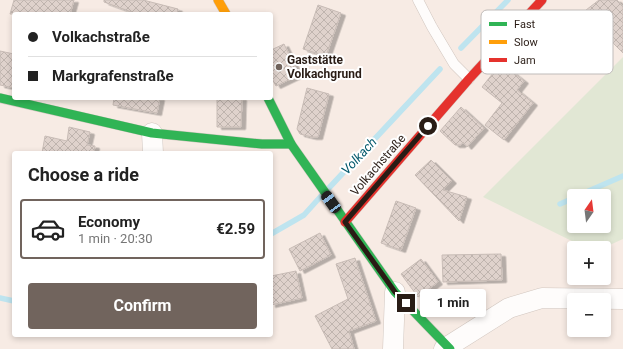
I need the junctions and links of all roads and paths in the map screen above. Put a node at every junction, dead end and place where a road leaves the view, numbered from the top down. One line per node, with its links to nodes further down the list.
1 (218, 0): 5 (street)
2 (418, 0): 7 (lane)
3 (542, 0): 4 (street, Volkachstraße)
4 (533, 10)
5 (225, 12)
6 (481, 66): 7 (street, Volkachstraße)
7 (469, 79): 13 (street, Volkachstraße)
8 (0, 98): 10 (street)
9 (269, 100): 11 (street)
10 (152, 133): 11 (street); 12 (street)
11 (290, 144): 13 (street)
12 (153, 151)
13 (345, 222): 14 (street)
14 (395, 292): 16 (street); 17 (street)
15 (623, 299): 16 (street)
16 (447, 348)
17 (393, 349)

